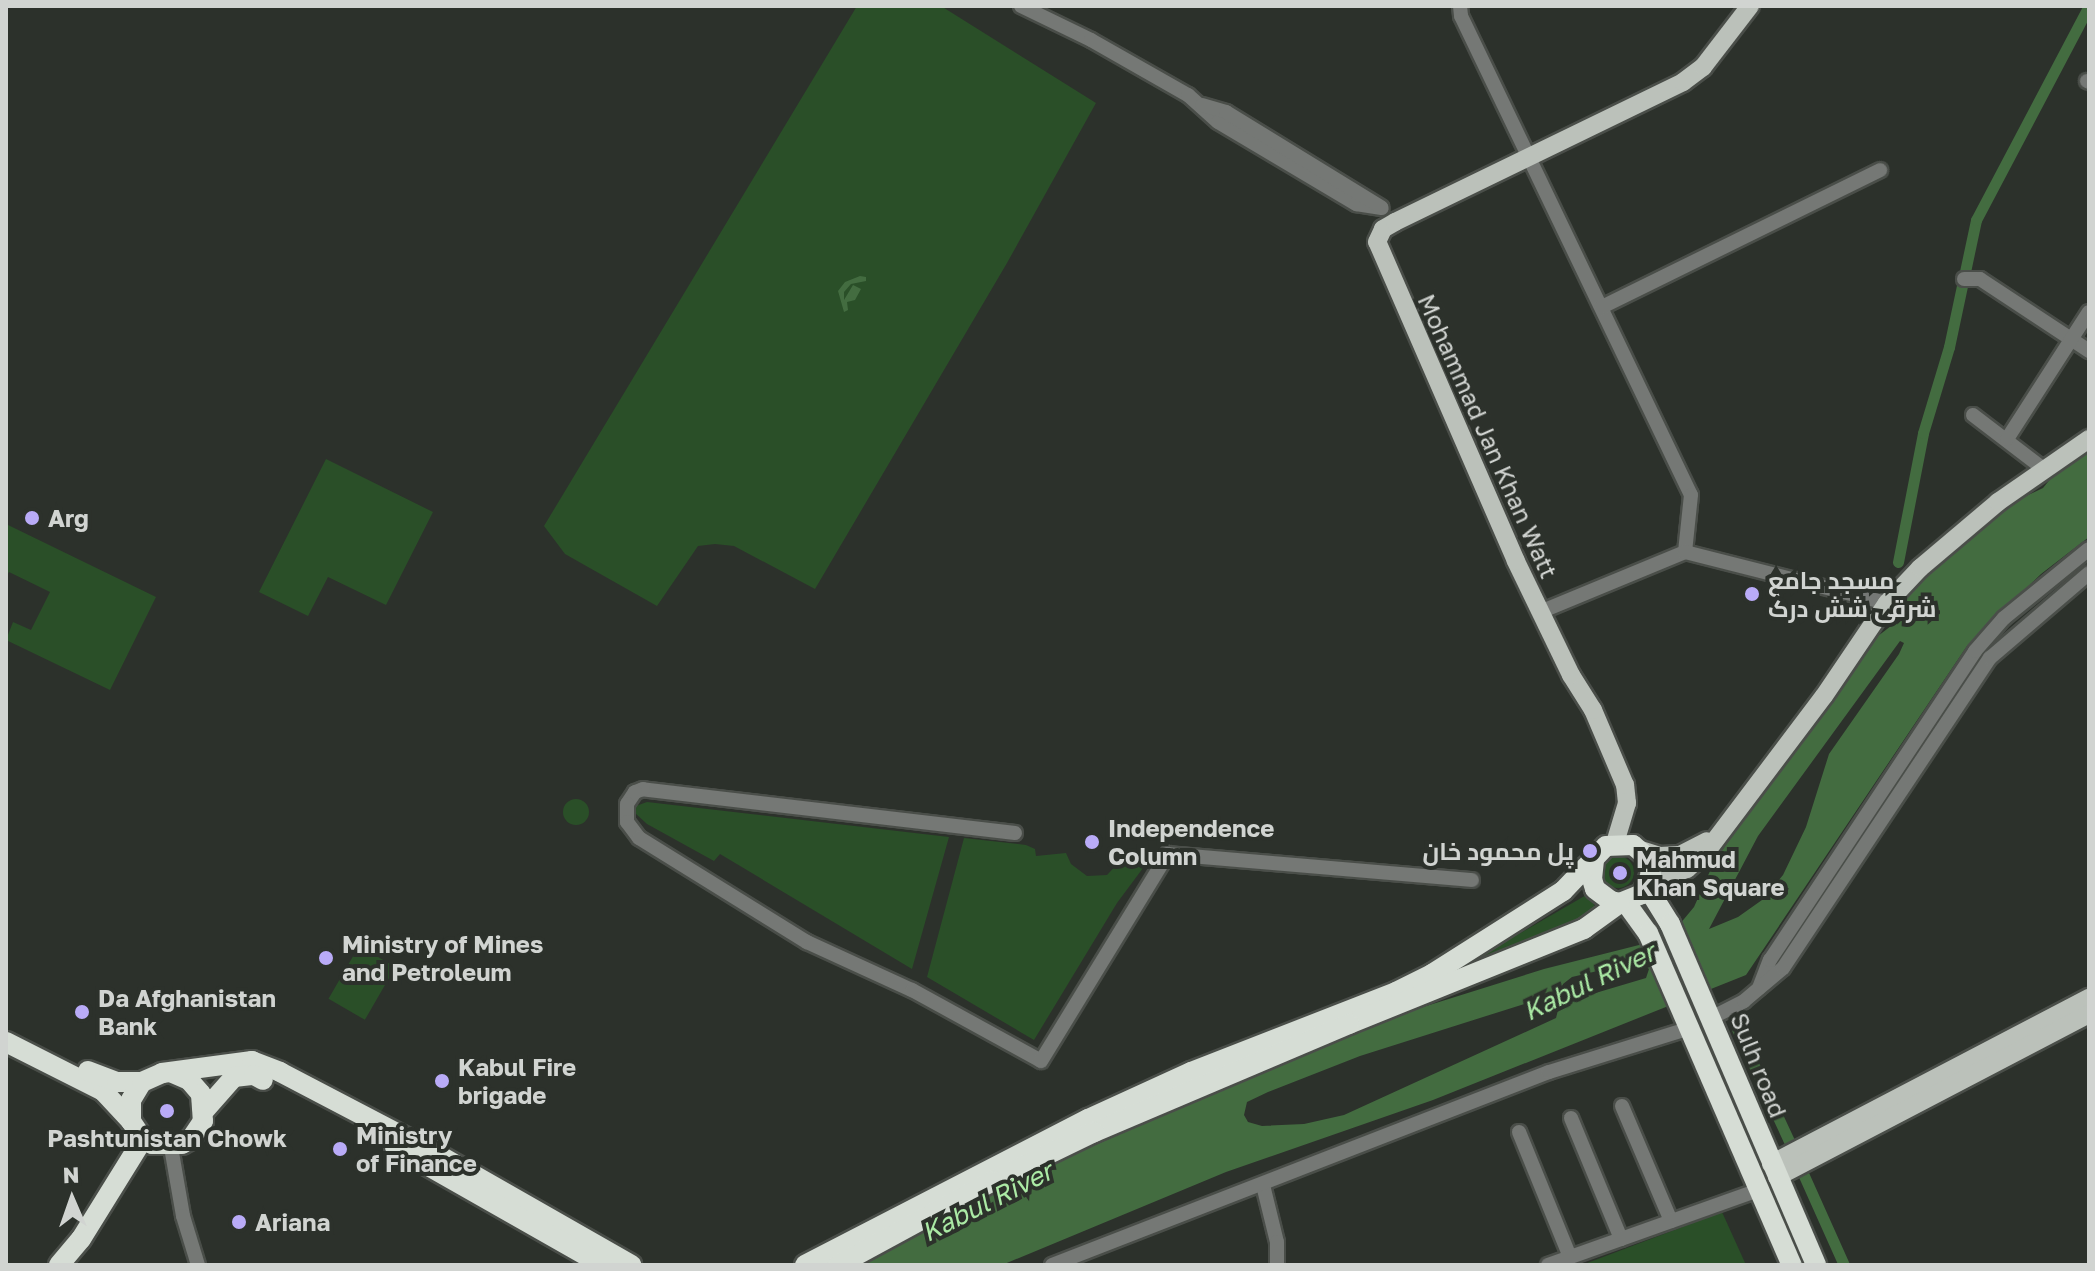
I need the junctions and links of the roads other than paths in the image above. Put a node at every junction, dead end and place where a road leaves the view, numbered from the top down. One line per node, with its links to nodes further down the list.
1 (1021, 6): 6 (street)
2 (1460, 6): 4 (street)
3 (1750, 6): 4 (main road)
4 (1530, 158): 6 (main road); 8 (street)
5 (1880, 170): 8 (street)
6 (1395, 222): 20 (main road, Mohammad Jan Khan Watt)
7 (1964, 279): 10 (street)
8 (1602, 307): 17 (street)
9 (2089, 312): 10 (street)
10 (2072, 337): 11 (street); 13 (street)
11 (2089, 351)
12 (1973, 415): 13 (street)
13 (2007, 439): 15 (street)
14 (2089, 439): 15 (main road)
15 (2045, 470): 19 (main road)
16 (2089, 549): 21 (street)
17 (1685, 552): 19 (street); 20 (street)
18 (2089, 573): 22 (street)
19 (1887, 603): 23 (main road)
20 (1540, 612): 25 (main road, Mohammad Jan Khan Watt)
21 (1952, 685): 22 (street); 30 (street)
22 (1965, 694): 30 (street)
23 (1721, 829): 26 (main road); 28 (main road)
24 (1015, 833): 27 (street)
25 (1605, 850): 26 (highway); 29 (highway); 56 (highway)
26 (1641, 850): 28 (highway)
27 (1472, 880)
28 (1648, 885): 29 (highway); 33 (highway, Sulh road)
29 (1623, 903): 34 (highway, Sulh road); 57 (highway)
30 (1759, 988): 33 (street)
31 (2089, 998): 46 (main road)
32 (2089, 1014): 46 (main road)
33 (1711, 1018): 46 (highway, Sulh road)
34 (1690, 1028): 47 (street); 48 (highway, Sulh road)
35 (6, 1030): 38 (highway)
36 (6, 1042): 42 (highway)
37 (173, 1073): 38 (highway); 40 (highway); 55 (highway)
38 (142, 1082): 42 (highway)
39 (1622, 1106): 49 (street)
40 (204, 1111): 45 (highway); 54 (highway)
41 (1571, 1118): 50 (street)
42 (131, 1121): 44 (highway)
43 (1519, 1132): 51 (street)
44 (143, 1139): 45 (highway); 52 (highway)
45 (171, 1147): 53 (street)
46 (1774, 1171): 62 (highway, Sulh road)
47 (1263, 1185): 58 (street); 59 (street)
48 (1759, 1190): 49 (street); 61 (highway, Sulh road)
49 (1671, 1221): 50 (street)
50 (1621, 1239): 51 (street)
51 (1570, 1257): 60 (street)
52 (59, 1265)
53 (198, 1265)
54 (603, 1265)
55 (631, 1265)
56 (805, 1265)
57 (838, 1265)
58 (1052, 1265)
59 (1277, 1265)
60 (1548, 1265)
61 (1792, 1265)
62 (1816, 1265)

